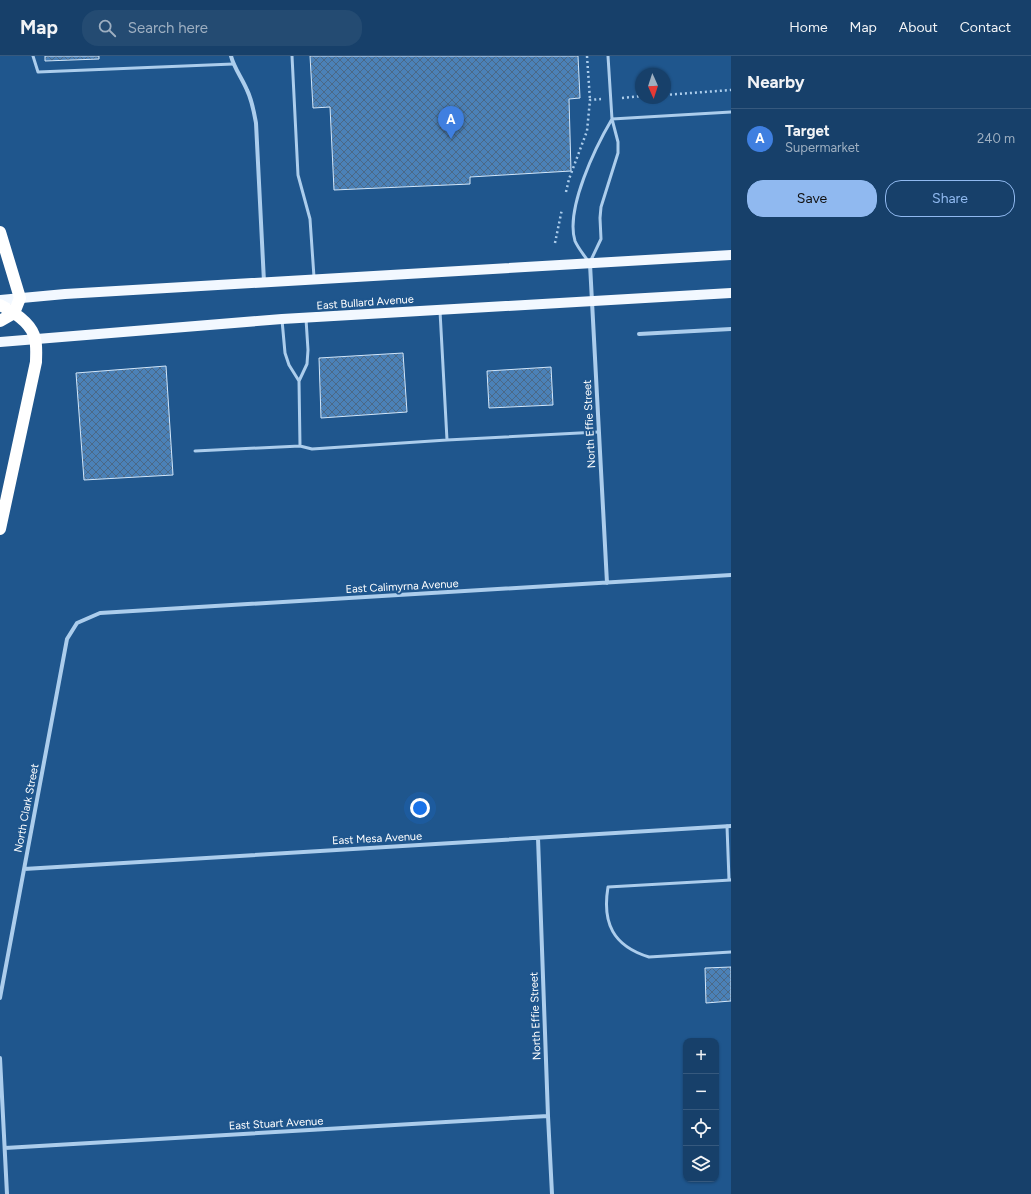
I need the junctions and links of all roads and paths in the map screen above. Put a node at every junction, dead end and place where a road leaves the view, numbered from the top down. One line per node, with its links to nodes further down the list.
1 (33, 56): 6 (lane)
2 (230, 56): 6 (street)
3 (292, 56): 15 (lane)
4 (587, 56): 9 (path)
5 (608, 56): 11 (lane)
6 (233, 64): 16 (street)
7 (731, 90): 8 (path)
8 (671, 95)
9 (590, 100)
10 (731, 112): 11 (lane)
11 (612, 119): 14 (lane); 14 (lane)
12 (0, 232): 18 (highway)
13 (731, 255): 14 (main road)
14 (590, 264): 15 (main road); 20 (street, North Effie Street)
15 (314, 279): 16 (main road)
16 (264, 282): 18 (main road)
17 (731, 293): 20 (main road, East Bullard Avenue)
18 (20, 298): 19 (main road); 23 (highway)
19 (0, 300)
20 (592, 301): 22 (main road, East Bullard Avenue); 32 (street, North Effie Street)
21 (0, 305): 23 (highway)
22 (440, 309): 24 (main road, East Bullard Avenue); 33 (lane)
23 (14, 313): 26 (highway); 29 (highway)
24 (306, 317): 25 (main road, East Bullard Avenue); 31 (lane)
25 (282, 319): 29 (main road, East Bullard Avenue); 31 (lane)
26 (0, 321)
27 (731, 329): 28 (street)
28 (639, 334)
29 (35, 339): 30 (main road, East Bullard Avenue); 36 (highway)
30 (0, 342)
31 (299, 381): 34 (lane)
32 (598, 432): 33 (lane); 38 (street, North Effie Street)
33 (447, 440): 34 (lane)
34 (300, 446): 35 (lane)
35 (195, 452)
36 (0, 529)
37 (731, 575): 38 (street, East Calimyrna Avenue)
38 (606, 583): 39 (street, East Calimyrna Avenue)
39 (77, 623): 42 (street, North Clark Street)
40 (729, 826): 41 (street, East Mesa Avenue); 43 (lane)
41 (538, 838): 42 (street, East Mesa Avenue); 47 (street, North Effie Street)
42 (24, 869): 45 (street, North Clark Street)
43 (730, 880): 44 (lane)
44 (731, 952)
45 (0, 998)
46 (0, 1058): 48 (street)
47 (548, 1116): 48 (street, East Stuart Avenue); 50 (street, North Effie Street)
48 (5, 1148): 49 (street)
49 (7, 1194)
50 (552, 1194)

